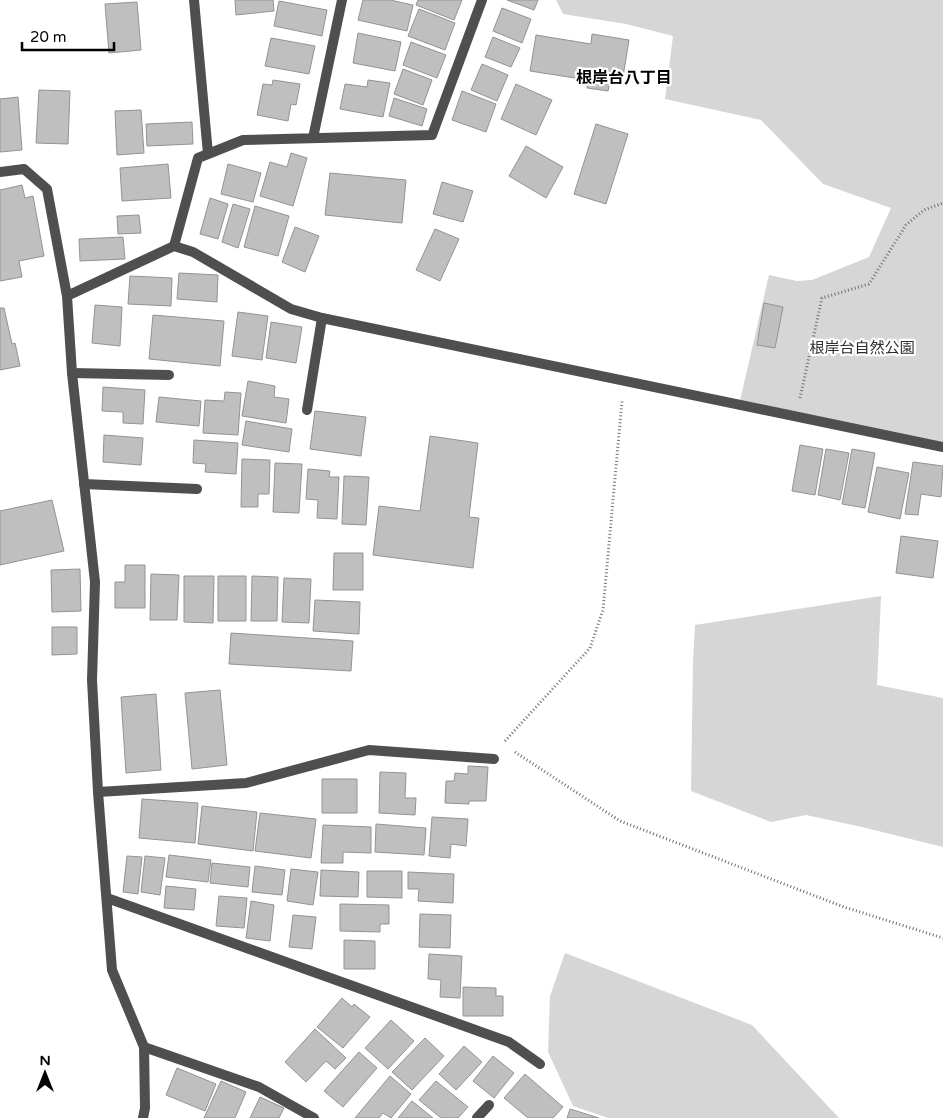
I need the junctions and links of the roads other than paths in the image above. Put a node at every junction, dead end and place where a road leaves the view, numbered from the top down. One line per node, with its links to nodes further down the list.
1 (194, 0): 5 (street)
2 (342, 0): 4 (street)
3 (482, 0): 4 (street)
4 (313, 138): 5 (street)
5 (208, 154): 7 (street)
6 (0, 172): 8 (street)
7 (174, 246): 8 (street); 9 (street)
8 (67, 296): 10 (street)
9 (322, 318): 12 (street); 13 (street)
10 (72, 373): 11 (street); 14 (street)
11 (170, 375)
12 (307, 410)
13 (943, 447)
14 (84, 484): 15 (street); 17 (street)
15 (197, 489)
16 (494, 759): 17 (street)
17 (98, 792): 18 (street)
18 (107, 898): 19 (street); 20 (street)
19 (144, 1047): 22 (street); 23 (street)
20 (540, 1064)
21 (489, 1105): 24 (street)
22 (143, 1118)
23 (314, 1118)
24 (477, 1118)

